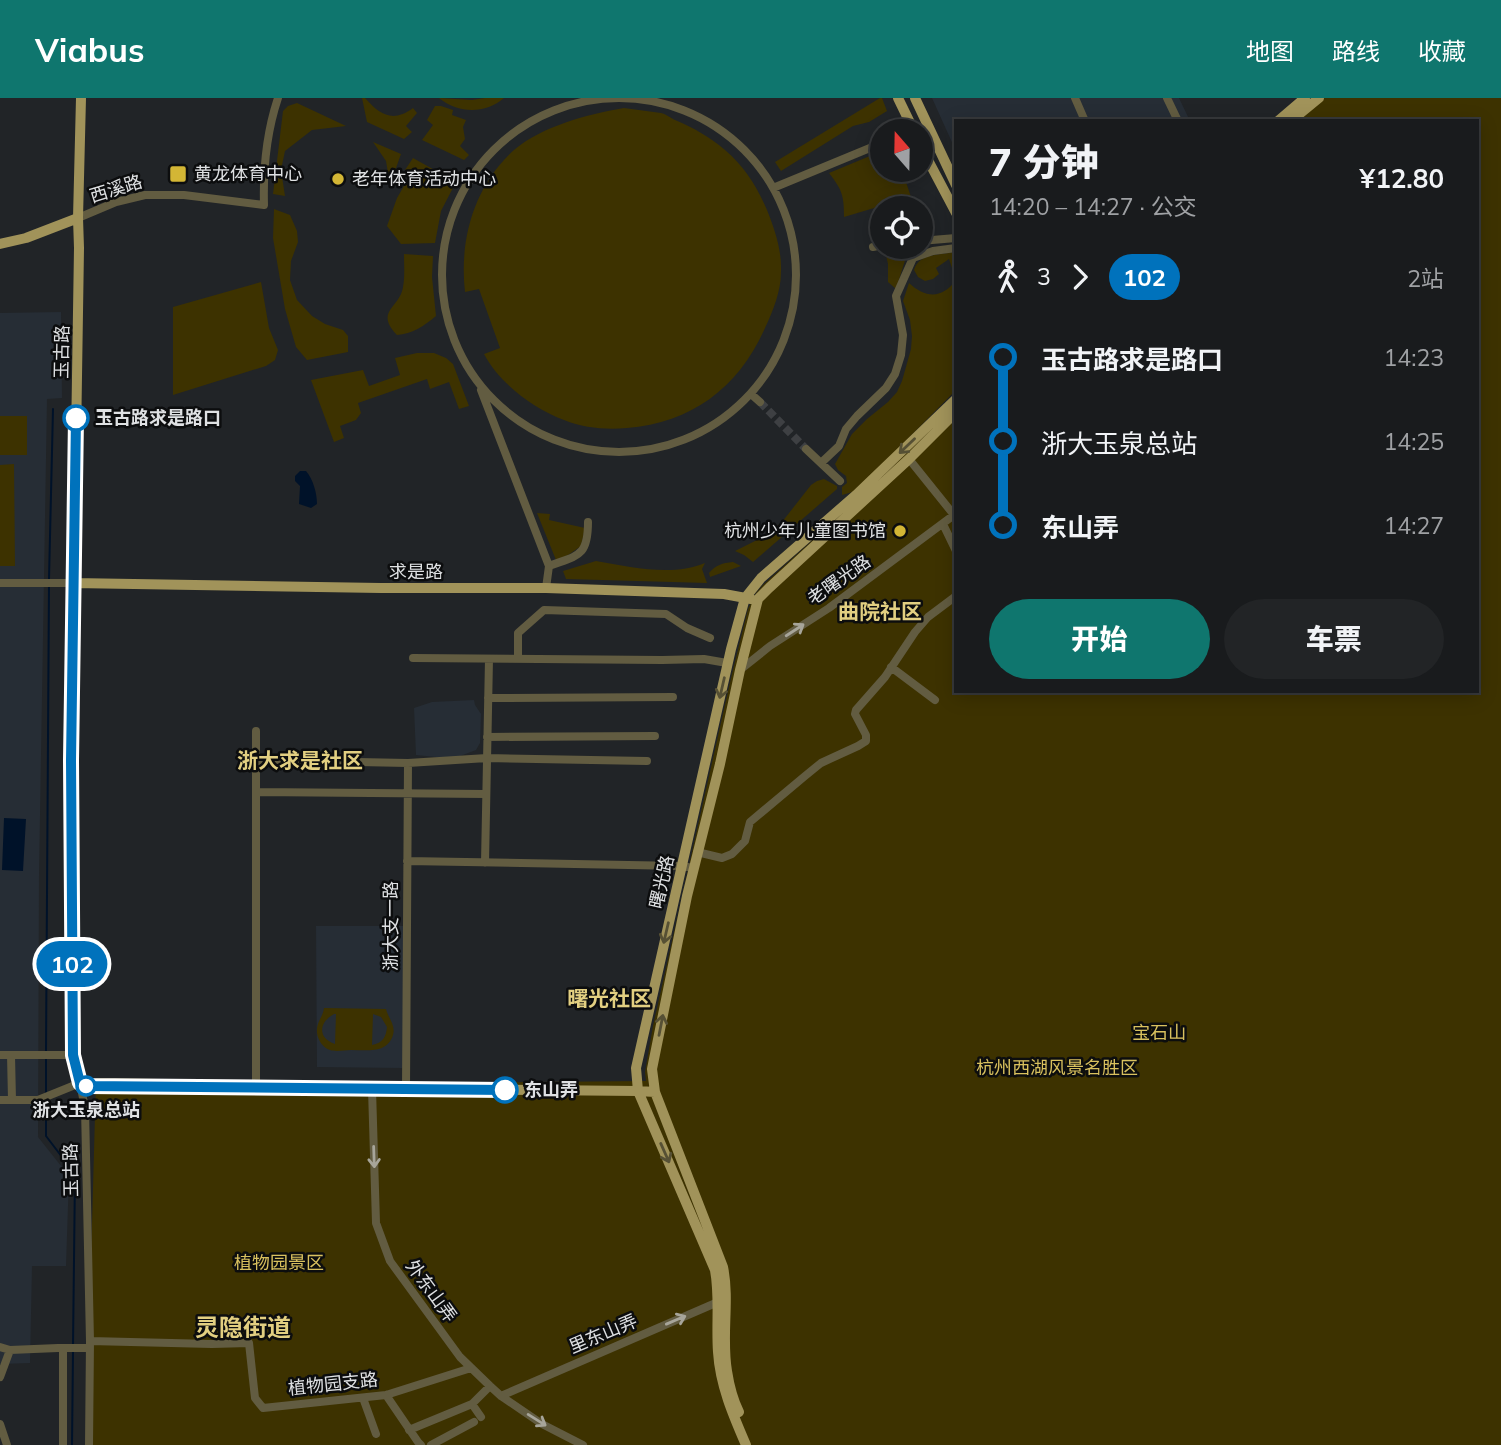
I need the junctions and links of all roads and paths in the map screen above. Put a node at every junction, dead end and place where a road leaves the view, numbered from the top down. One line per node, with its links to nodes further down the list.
1 (81, 98): 22 (main road, 玉古路)
2 (278, 98): 22 (street, 西溪路)
3 (900, 98): 4 (main road); 12 (main road)
4 (907, 98)
5 (915, 98): 19 (main road)
6 (1075, 98): 13 (street)
7 (1167, 98): 14 (street)
8 (1305, 98): 15 (main road)
9 (1319, 98): 16 (main road)
10 (644, 99): 11 (street); 20 (street)
11 (559, 102): 27 (street)
12 (908, 119)
13 (1084, 119)
14 (1177, 119)
15 (1280, 119)
16 (1293, 119)
17 (870, 149): 20 (street)
18 (933, 170): 21 (main road)
19 (954, 181)
20 (773, 188): 28 (street)
21 (954, 209)
22 (78, 218): 25 (main road, 西溪路); 41 (main road, 玉古路)
23 (954, 238): 24 (street)
24 (933, 240)
25 (0, 244)
26 (954, 248): 34 (street)
27 (480, 385): 28 (street); 40 (street)
28 (751, 394): 30 (street)
29 (954, 401): 44 (main road, 曙光路, one-way to 44)
30 (760, 402)
31 (954, 414): 33 (main road)
32 (806, 449): 34 (street)
33 (909, 459): 36 (street); 46 (main road)
34 (821, 463): 35 (street)
35 (840, 481)
36 (954, 515): 38 (street, 老曙光路)
37 (588, 522): 40 (street)
38 (943, 524): 39 (street); 53 (street, 老曙光路, one-way to 38)
39 (954, 547)
40 (549, 566): 43 (street)
41 (68, 583): 42 (street); 43 (main road, 求是路); 74 (main road, 玉古路)
42 (0, 584)
43 (546, 588): 44 (main road, 求是路)
44 (745, 598): 46 (main road, 求是路); 51 (main road, 曙光路)
45 (954, 598): 52 (street)
46 (758, 599): 53 (main road, 曙光路)
47 (710, 638): 50 (street)
48 (413, 658): 49 (street)
49 (489, 659): 50 (street); 55 (street)
50 (518, 659): 51 (street)
51 (727, 663): 70 (main road, 曙光路, one-way to 70)
52 (891, 667): 56 (street); 67 (street)
53 (740, 670): 67 (main road, 曙光路)
54 (673, 697): 55 (street)
55 (488, 698): 59 (street)
56 (935, 700)
57 (256, 731): 61 (street)
58 (655, 736): 59 (street)
59 (487, 737): 60 (street)
60 (486, 758): 62 (street); 63 (street); 65 (street)
61 (256, 760): 63 (street); 64 (street)
62 (647, 761)
63 (408, 763): 66 (street, 浙大支一路)
64 (256, 792): 66 (street); 76 (street)
65 (486, 794): 66 (street); 69 (street)
66 (407, 795): 68 (street, 浙大支一路)
67 (697, 852): 71 (main road, 曙光路)
68 (407, 861): 69 (street); 78 (street, 浙大支一路)
69 (485, 863): 70 (street)
70 (682, 866): 71 (street); 79 (main road, 曙光路, one-way to 79)
71 (693, 868): 80 (main road, 曙光路, one-way to 71)
72 (0, 1055): 73 (street)
73 (11, 1055): 74 (street); 82 (street)
74 (73, 1055): 75 (main road, 玉古路)
75 (80, 1083): 76 (main road); 82 (street); 84 (street, 玉古路)
76 (256, 1087): 77 (main road)
77 (372, 1089): 78 (main road); 88 (street, 外东山弄, one-way to 88)
78 (406, 1089): 79 (main road)
79 (638, 1090): 80 (main road); 83 (main road, 曙光路, one-way to 83)
80 (655, 1092): 105 (main road, 曙光路)
81 (0, 1100): 82 (street)
82 (12, 1100)
83 (718, 1302): 92 (street, 里东山弄, one-way to 83); 104 (main road, 曙光路)
84 (90, 1344): 86 (street); 93 (street, 植物园支路); 100 (street, 玉古路)
85 (0, 1348): 87 (street)
86 (61, 1348): 87 (street); 99 (street)
87 (10, 1350): 89 (street)
88 (471, 1368): 90 (street, 外东山弄); 91 (street, 植物园支路)
89 (0, 1377)
90 (490, 1386): 92 (street, 外东山弄); 94 (street)
91 (386, 1395): 93 (street, 植物园支路); 96 (street)
92 (500, 1396): 103 (street, 外东山弄, one-way to 103)
93 (363, 1398): 97 (street)
94 (471, 1404): 96 (street); 102 (street)
95 (0, 1424): 98 (street)
96 (409, 1430): 101 (street)
97 (376, 1434)
98 (7, 1445)
99 (63, 1445)
100 (89, 1445)
101 (421, 1445)
102 (431, 1445)
103 (583, 1445)
104 (747, 1445)
105 (754, 1445)

